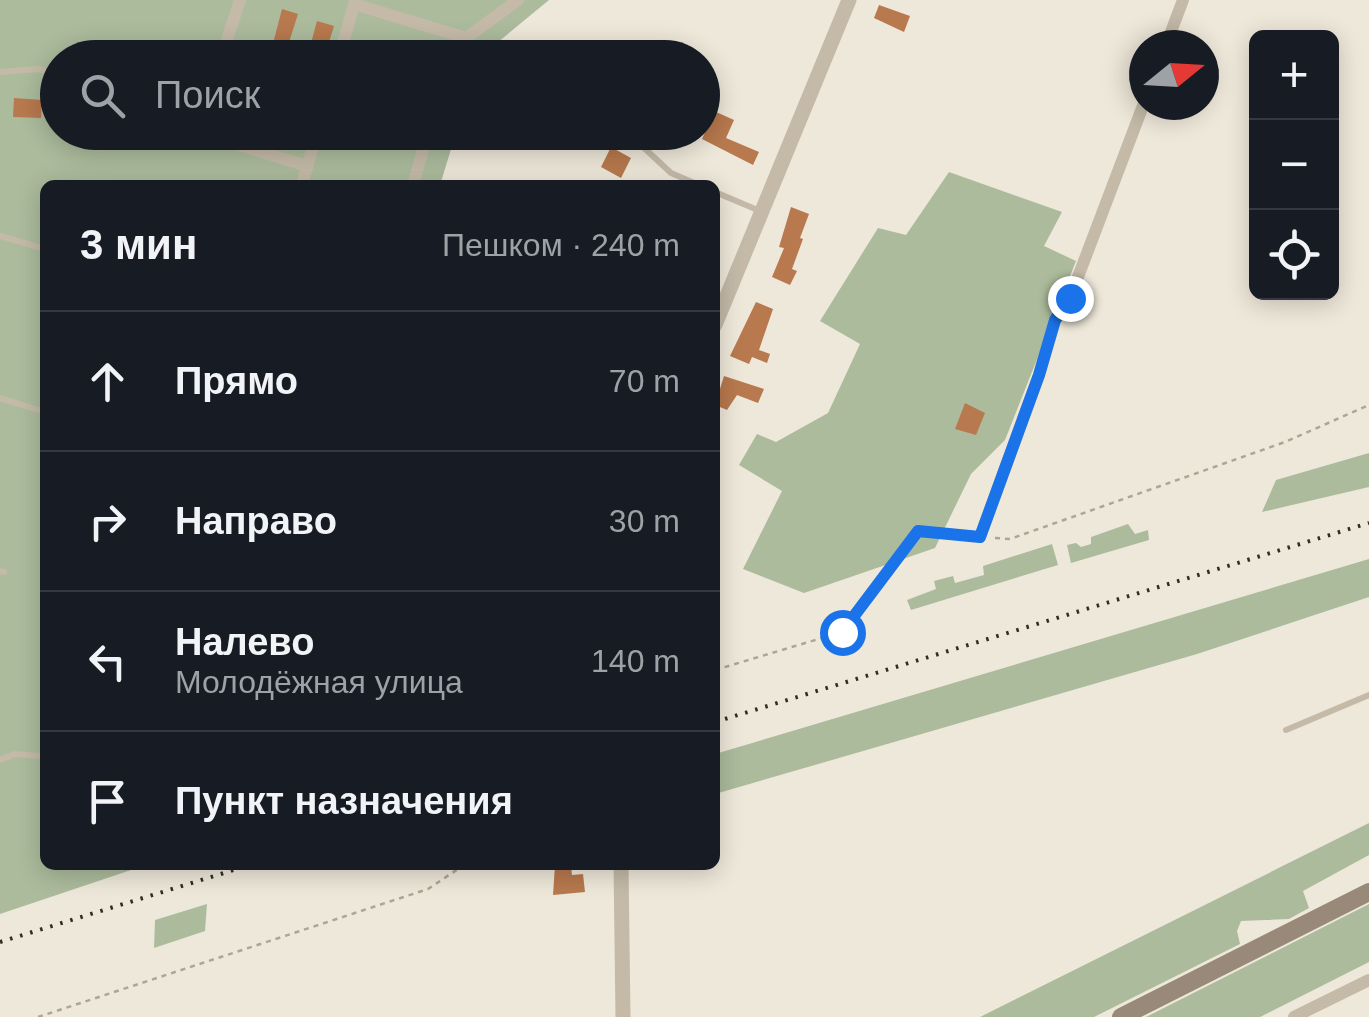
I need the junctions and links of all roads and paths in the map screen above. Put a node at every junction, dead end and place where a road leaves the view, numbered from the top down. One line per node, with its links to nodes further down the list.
1 (240, 0): 6 (street)
2 (518, 0): 9 (street)
3 (849, 0): 22 (street)
4 (1183, 0): 5 (street)
5 (1172, 30)
6 (227, 40)
7 (344, 40): 8 (street)
8 (458, 40)
9 (467, 40)
10 (40, 69): 11 (lane)
11 (0, 72)
12 (1137, 120): 29 (street)
13 (254, 150): 17 (street)
14 (312, 150): 17 (street)
15 (423, 150): 19 (street)
16 (646, 150): 20 (lane)
17 (308, 166): 18 (street)
18 (304, 180)
19 (414, 180)
20 (687, 180)
21 (720, 194): 22 (lane)
22 (762, 212): 25 (street)
23 (0, 236): 24 (lane)
24 (40, 248)
25 (720, 313)
26 (0, 398): 28 (lane)
27 (1369, 405): 29 (path)
28 (40, 410)
29 (980, 537): 30 (path)
30 (720, 669)
31 (1369, 695): 32 (lane)
32 (1286, 730)
33 (40, 755): 34 (lane)
34 (0, 760)
35 (456, 870): 39 (path)
36 (621, 870): 40 (street)
37 (1369, 892): 41 (main road)
38 (1369, 980): 42 (street)
39 (38, 1017)
40 (623, 1017)
41 (1120, 1017)
42 (1294, 1017)

